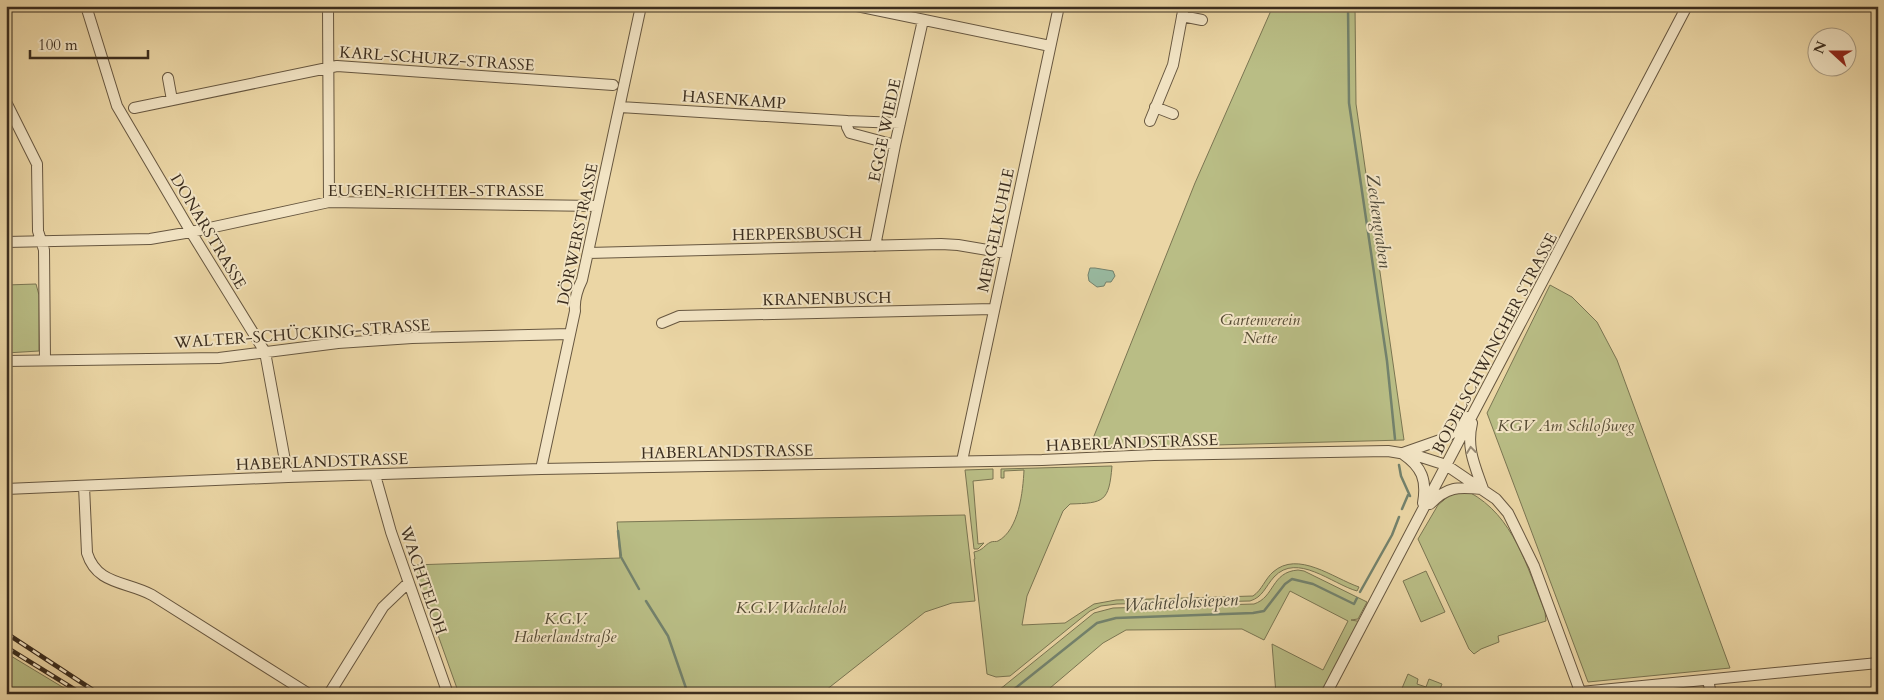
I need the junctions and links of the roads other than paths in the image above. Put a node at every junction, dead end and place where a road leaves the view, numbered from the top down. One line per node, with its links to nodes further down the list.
1 (86, 6): 26 (street, DONARSTRASSE)
2 (328, 6): 11 (street)
3 (641, 6): 16 (street, DÖRWERSTRASSE)
4 (856, 6): 8 (street)
5 (1059, 6): 10 (street, MERGELKUHLE)
6 (1687, 6): 38 (street, BODELSCHWINGHER STRASSE)
7 (1183, 11): 9 (street); 17 (street)
8 (923, 20): 10 (street); 22 (street, EGGE WIEDE)
9 (1202, 20)
10 (1050, 46): 31 (street, MERGELKUHLE)
11 (328, 67): 13 (street, KARL-SCHURZ-STRASSE); 14 (street, KARL-SCHURZ-STRASSE); 24 (street)
12 (168, 78): 14 (street)
13 (613, 85)
14 (172, 100): 18 (street, KARL-SCHURZ-STRASSE)
15 (6, 102): 27 (street)
16 (620, 107): 20 (street, HASENKAMP); 25 (street, DÖRWERSTRASSE)
17 (1155, 107): 19 (street); 21 (street)
18 (134, 108)
19 (1173, 114)
20 (847, 121): 22 (street, HASENKAMP); 23 (street)
21 (1150, 121)
22 (900, 123): 23 (street, EGGE WIEDE)
23 (895, 145): 29 (street, EGGE WIEDE)
24 (329, 202): 25 (street, EUGEN-RICHTER-STRASSE); 26 (street, EUGEN-RICHTER-STRASSE)
25 (598, 206): 30 (street, DÖRWERSTRASSE)
26 (192, 232): 27 (street, EUGEN-RICHTER-STRASSE); 35 (street, DONARSTRASSE)
27 (41, 241): 28 (street, EUGEN-RICHTER-STRASSE); 36 (street)
28 (6, 242)
29 (875, 246): 30 (street, HERPERSBUSCH); 31 (street, HERPERSBUSCH)
30 (588, 253): 34 (street, DÖRWERSTRASSE)
31 (1005, 253): 32 (street, MERGELKUHLE)
32 (993, 310): 33 (street, KRANENBUSCH); 40 (street, MERGELKUHLE)
33 (662, 323)
34 (570, 334): 35 (street, WALTER-SCHÜCKING-STRASSE); 42 (street, DÖRWERSTRASSE)
35 (265, 352): 36 (street, WALTER-SCHÜCKING-STRASSE); 44 (street, DONARSTRASSE)
36 (46, 360): 37 (street, WALTER-SCHÜCKING-STRASSE)
37 (6, 361)
38 (1476, 409): 39 (street); 41 (street, BODELSCHWINGHER STRASSE); 47 (street, one-way to 38)
39 (1402, 453): 40 (street, HABERLANDSTRASSE); 41 (street, HABERLANDSTRASSE); 48 (street)
40 (962, 461): 42 (street, HABERLANDSTRASSE)
41 (1446, 465): 47 (street, HABERLANDSTRASSE); 48 (street, BODELSCHWINGHER STRASSE)
42 (541, 469): 43 (street, HABERLANDSTRASSE)
43 (375, 475): 44 (street, HABERLANDSTRASSE); 49 (street, WACHTELOH)
44 (288, 476): 45 (street, HABERLANDSTRASSE)
45 (84, 486): 46 (street, HABERLANDSTRASSE); 53 (street)
46 (6, 489)
47 (1483, 489): 48 (street); 52 (street, HABERLANDSTRASSE)
48 (1421, 513): 56 (street, BODELSCHWINGHER STRASSE)
49 (408, 583): 54 (street); 55 (street, WACHTELOH)
50 (1878, 663): 51 (street)
51 (1708, 680): 52 (street); 57 (street)
52 (1581, 693)
53 (309, 694)
54 (329, 694)
55 (448, 694)
56 (1326, 694)
57 (1711, 694)

